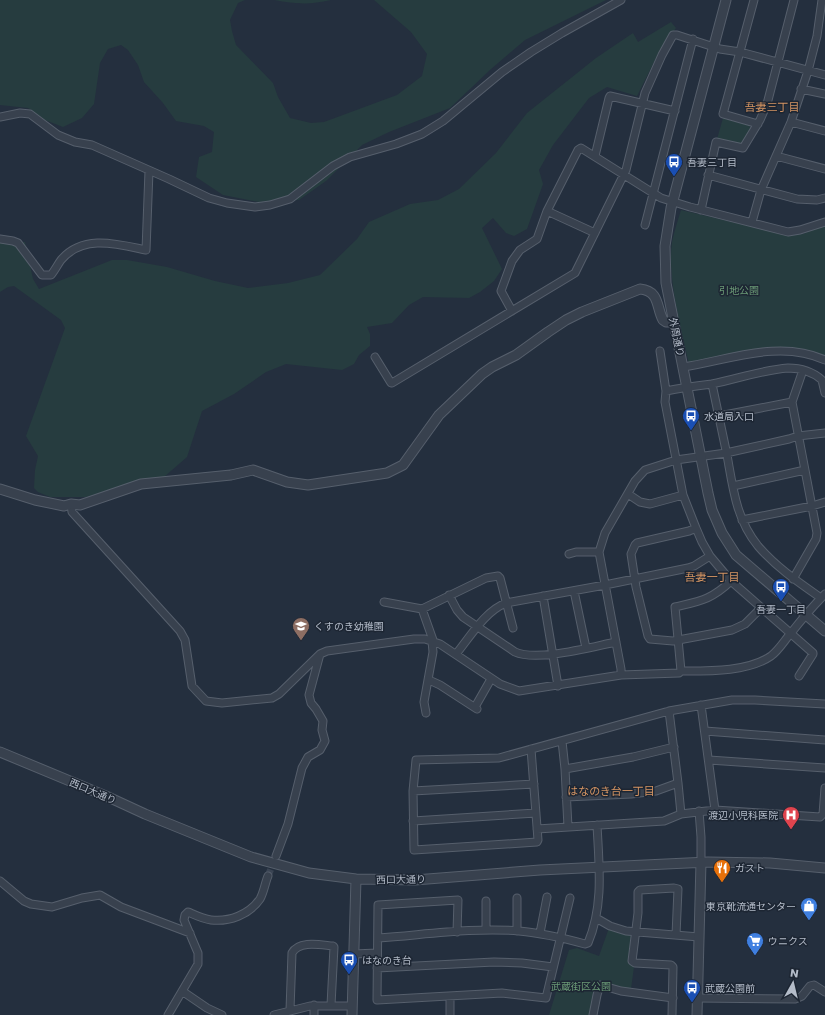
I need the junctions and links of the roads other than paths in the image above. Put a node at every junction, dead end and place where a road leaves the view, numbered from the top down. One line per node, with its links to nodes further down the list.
1 (621, 0): 25 (street)
2 (726, 0): 9 (street, 外周通り)
3 (754, 0): 10 (street)
4 (794, 0): 11 (street)
5 (823, 0): 6 (street)
6 (817, 36): 8 (street); 12 (street)
7 (693, 39): 9 (street); 16 (street); 17 (street)
8 (825, 39)
9 (714, 46): 10 (street); 31 (street, 外周通り)
10 (740, 52): 11 (street); 20 (street)
11 (778, 62): 12 (street); 20 (street)
12 (808, 71): 13 (street); 14 (street)
13 (825, 75)
14 (801, 89): 15 (street); 19 (street)
15 (825, 94)
16 (643, 103): 17 (street); 22 (street); 26 (street)
17 (675, 111): 29 (street)
18 (0, 117): 25 (street)
19 (791, 122): 21 (street); 23 (street)
20 (758, 124): 27 (street)
21 (825, 132)
22 (595, 156): 26 (street); 33 (street)
23 (776, 156): 24 (street); 28 (street)
24 (825, 169)
25 (149, 171): 38 (street)
26 (623, 174): 29 (street); 37 (street)
27 (708, 175): 28 (street); 32 (street)
28 (761, 190): 30 (street); 34 (street)
29 (654, 193): 31 (street); 36 (street)
30 (825, 198)
31 (673, 202): 32 (street); 40 (street, 外周通り)
32 (701, 210): 34 (street)
33 (548, 212): 37 (street); 39 (street)
34 (752, 222): 35 (street)
35 (825, 222)
36 (645, 224)
37 (595, 233): 39 (street)
38 (0, 239)
39 (512, 311): 42 (street)
40 (674, 322): 44 (street, 外周通り); 63 (street)
41 (660, 351): 48 (street)
42 (375, 357)
43 (825, 360): 44 (street)
44 (683, 367): 47 (street, 外周通り)
45 (803, 370): 46 (street); 49 (street); 50 (street)
46 (712, 384): 47 (street); 51 (street)
47 (687, 388): 48 (street); 55 (street, 外周通り)
48 (666, 391): 56 (street)
49 (825, 393)
50 (792, 402): 51 (street); 53 (street)
51 (718, 416): 54 (street)
52 (825, 433): 53 (street)
53 (798, 436): 54 (street); 57 (street)
54 (726, 453): 55 (street); 58 (street)
55 (700, 457): 56 (street); 82 (street, 外周通り)
56 (676, 460): 60 (street); 61 (street)
57 (805, 470): 58 (street); 64 (street)
58 (733, 486): 65 (street)
59 (0, 489): 63 (street)
60 (628, 494): 61 (street); 67 (street)
61 (683, 495): 66 (street)
62 (825, 502): 64 (street)
63 (71, 504): 91 (street)
64 (812, 506): 65 (street); 71 (street)
65 (742, 520): 71 (street)
66 (696, 528): 69 (street); 70 (street)
67 (599, 552): 68 (street); 73 (street)
68 (570, 554)
69 (710, 556): 70 (street); 72 (street)
70 (636, 579): 73 (street); 87 (street)
71 (793, 579): 77 (street)
72 (731, 582): 81 (street); 87 (street)
73 (605, 585): 74 (street); 89 (street)
74 (574, 591): 76 (street); 90 (street)
75 (449, 595): 79 (street); 80 (street); 83 (street)
76 (544, 596): 79 (street); 93 (street)
77 (823, 596): 82 (street)
78 (384, 602): 80 (street)
79 (506, 603): 83 (street); 84 (street)
80 (422, 608): 88 (street)
81 (761, 608): 86 (street); 87 (street)
82 (806, 615): 85 (street, 外周通り); 86 (street)
83 (478, 627): 92 (street); 93 (street)
84 (513, 628)
85 (825, 631)
86 (790, 634): 94 (street); 96 (street)
87 (679, 639): 94 (street)
88 (432, 641): 91 (street); 92 (street); 98 (street)
89 (616, 642): 90 (street); 95 (street)
90 (586, 648): 93 (street)
91 (320, 654): 126 (street)
92 (456, 654): 97 (street)
93 (554, 654): 99 (street)
94 (681, 671): 95 (street)
95 (621, 675): 99 (street)
96 (800, 676)
97 (491, 679): 98 (street); 99 (street)
98 (429, 680): 103 (street)
99 (558, 686)
100 (825, 704): 101 (street)
101 (701, 705): 102 (street); 104 (street)
102 (669, 711): 105 (street); 107 (street)
103 (426, 713)
104 (705, 732): 106 (street); 110 (street)
105 (562, 740): 108 (street); 111 (street)
106 (825, 740)
107 (674, 747): 111 (street); 113 (street)
108 (531, 749): 114 (street); 116 (street)
109 (0, 752): 131 (street, 西口大通り)
110 (709, 760): 112 (street); 118 (street)
111 (565, 768): 117 (street)
112 (825, 768)
113 (678, 783): 117 (street); 121 (street)
114 (534, 784): 116 (street); 120 (street)
115 (825, 788): 118 (street)
116 (413, 791): 122 (street)
117 (566, 797): 124 (street)
118 (715, 810): 119 (street)
119 (699, 811): 121 (street); 127 (street)
120 (536, 813): 122 (street); 125 (street)
121 (681, 814): 123 (street)
122 (413, 821): 125 (street)
123 (597, 825): 124 (street); 128 (street)
124 (568, 827): 125 (street)
125 (537, 829)
126 (276, 856)
127 (701, 862): 128 (street, 西口大通り); 129 (street, 西口大通り); 146 (street)
128 (600, 867): 131 (street, 西口大通り); 137 (street)
129 (825, 868)
130 (268, 876): 142 (street)
131 (356, 879): 149 (street)
132 (0, 881): 142 (street)
133 (547, 897): 143 (street)
134 (518, 898): 139 (street)
135 (570, 898): 145 (street)
136 (486, 901): 138 (street)
137 (596, 918): 140 (street); 145 (street)
138 (486, 930): 139 (street); 141 (street)
139 (517, 931): 143 (street)
140 (635, 931): 144 (street); 144 (street); 155 (street)
141 (457, 932): 147 (street); 147 (street)
142 (190, 933): 152 (street)
143 (540, 933): 145 (street)
144 (676, 935): 146 (street)
145 (560, 937): 151 (street)
146 (699, 937): 156 (street)
147 (378, 938): 148 (street)
148 (377, 952): 149 (street); 150 (street)
149 (354, 954): 160 (street)
150 (377, 968): 151 (street); 154 (street)
151 (553, 968): 154 (street)
152 (182, 991): 161 (street); 162 (street)
153 (825, 992): 156 (street)
154 (450, 996): 165 (street)
155 (673, 998): 166 (street); 167 (street)
156 (697, 998): 168 (street)
157 (314, 1005): 158 (street); 159 (street); 164 (street)
158 (331, 1005): 159 (street); 160 (street)
159 (290, 1010): 163 (street)
160 (352, 1010)
161 (168, 1015)
162 (222, 1015)
163 (274, 1015)
164 (314, 1015)
165 (450, 1015)
166 (593, 1015)
167 (672, 1015)
168 (696, 1015)

